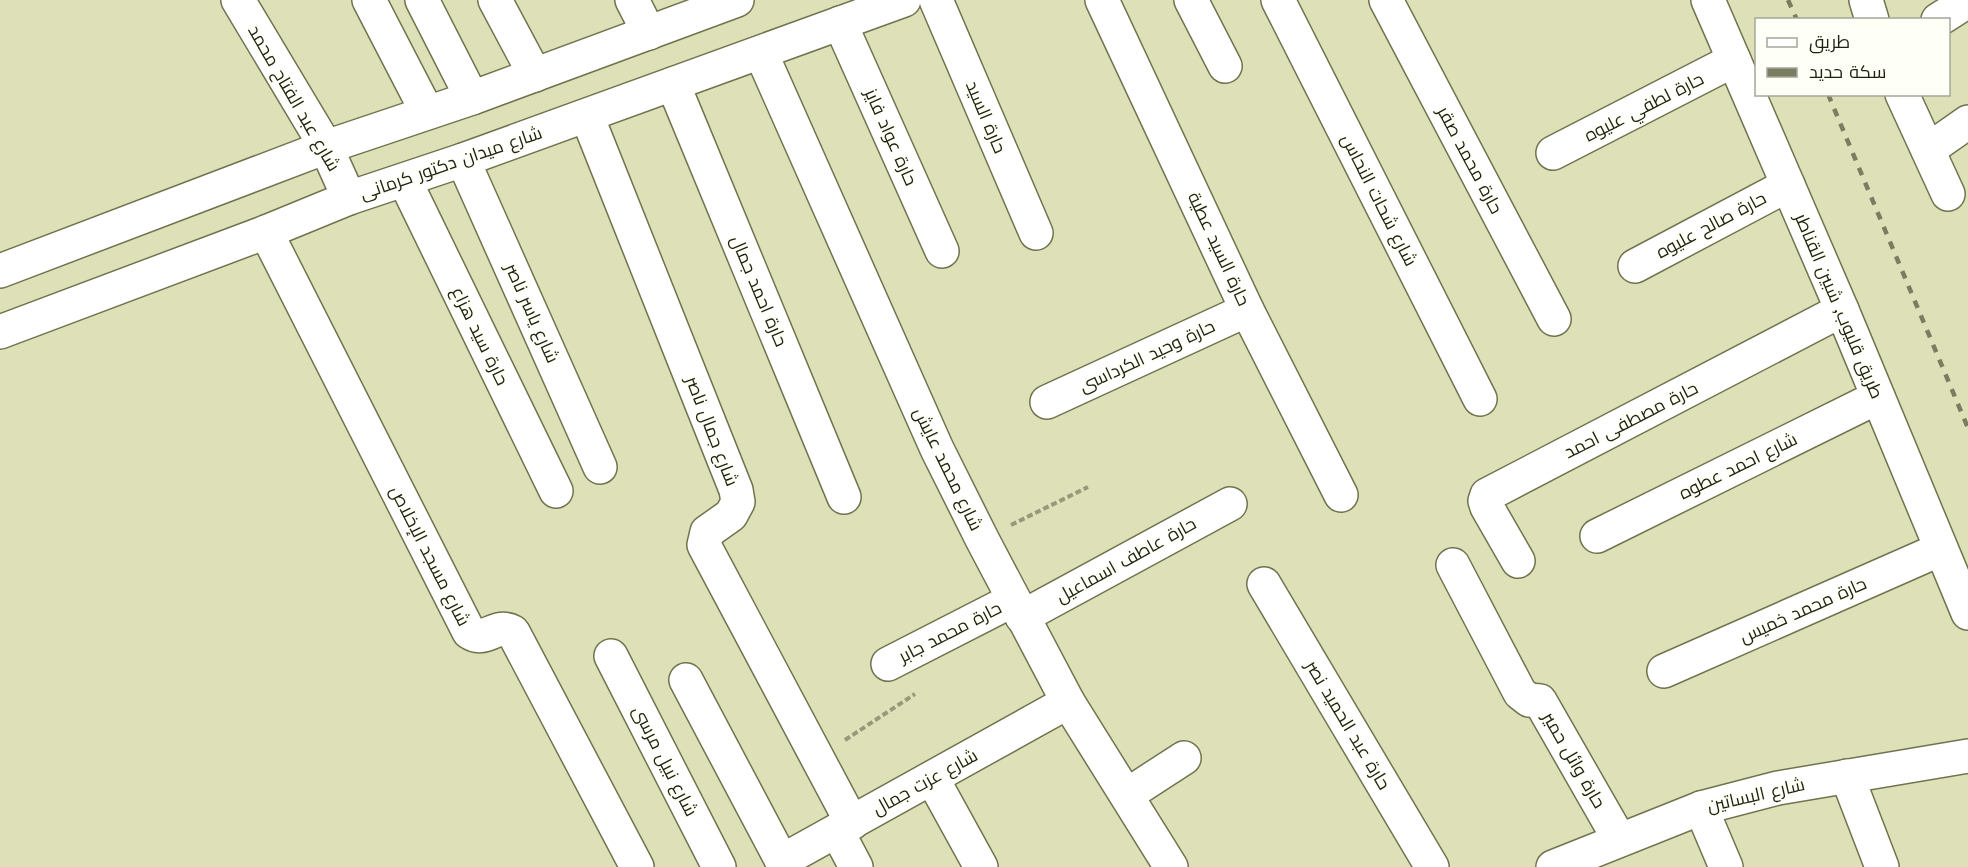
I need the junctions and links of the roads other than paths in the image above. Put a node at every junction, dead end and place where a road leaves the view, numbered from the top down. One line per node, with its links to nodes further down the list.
1 (238, 0): 30 (street, شارع عبد الفتاح محمد)
2 (369, 0): 27 (street)
3 (422, 0): 26 (street)
4 (495, 0): 23 (street)
5 (632, 0): 19 (street)
6 (737, 0): 19 (street)
7 (904, 0): 18 (street, شارع ميدان دكتور كرمانى)
8 (936, 0): 39 (street, حارة السيد)
9 (1102, 0): 43 (street, حارة السيد عطية)
10 (1191, 0): 22 (street)
11 (1278, 0): 48 (street, شارع شحات النحاس)
12 (1386, 0): 45 (street, حارة محمد صقر)
13 (1708, 0): 21 (street, طريق قليوب, شبين القناطر)
14 (1866, 0): 16 (street)
15 (1968, 1): 17 (street)
16 (1871, 18)
17 (1941, 18)
18 (840, 23): 20 (street, شارع ميدان دكتور كرمانى); 40 (street, حارة عواد فايز)
19 (649, 33): 23 (street)
20 (760, 52): 24 (street, شارع ميدان دكتور كرمانى); 60 (street, شارع محمد عايش)
21 (1734, 60): 32 (street, حارة لطفي عليوه); 35 (street, طريق قليوب, شبين القناطر)
22 (1224, 66)
23 (535, 75): 26 (street)
24 (673, 84): 28 (street, شارع ميدان دكتور كرمانى); 53 (street, حارة احمد جمال)
25 (1903, 96): 31 (street)
26 (472, 98): 27 (street)
27 (427, 112): 30 (street)
28 (587, 116): 33 (street, شارع ميدان دكتور كرمانى); 73 (street, شارع جمال ناصر)
29 (1968, 122): 31 (street)
30 (326, 147): 37 (street, شارع عبد الفتاح محمد); 42 (street)
31 (1928, 150): 36 (street)
32 (1553, 153)
33 (463, 160): 34 (street, شارع ميدان دكتور كرمانى); 50 (street, شارع ياسر ناصر)
34 (405, 181): 37 (street, شارع ميدان دكتور كرمانى); 51 (street, حارة سيد هزاع)
35 (1788, 185): 41 (street, حارة صالح عليوه); 44 (street, طريق قليوب, شبين القناطر)
36 (1948, 194)
37 (348, 198): 38 (street, شارع ميدان دكتور كرمانى)
38 (266, 232): 46 (street, شارع ميدان دكتور كرمانى); 77 (street, شارع مسجد الإخلاص)
39 (1036, 234)
40 (942, 251)
41 (1635, 266)
42 (0, 271)
43 (1247, 310): 49 (street, حارة وحيد الكرداسى); 52 (street, حارة السيد عطية)
44 (1842, 310): 47 (street, طريق قليوب, شبين القناطر); 57 (street, حارة مصطفى احمد)
45 (1554, 319)
46 (0, 332)
47 (1878, 397): 55 (street, شارع احمد عطوه); 56 (street, طريق قليوب, شبين القناطر)
48 (1480, 399)
49 (1047, 402)
50 (600, 467)
51 (556, 491)
52 (1341, 495)
53 (844, 497)
54 (1230, 504): 60 (street, حارة عاطف اسماعيل)
55 (1597, 536)
56 (1941, 549): 61 (street, طريق قليوب, شبين القناطر); 64 (street, حارة محمد خميس)
57 (1518, 561)
58 (1453, 565): 74 (street, حارة وائل حمير)
59 (1264, 584): 82 (street, حارة عبد الحميد نصر)
60 (1017, 609): 63 (street, حارة محمد جابر); 66 (street, شارع محمد عايش)
61 (1968, 614)
62 (611, 656): 78 (street, شارع نبيل مرسى)
63 (888, 664)
64 (1664, 671)
65 (686, 680): 76 (street)
66 (1068, 702): 70 (street, شارع عزت جمال); 71 (street, شارع محمد عايش)
67 (1968, 756): 69 (street, شارع البساتين)
68 (1184, 758): 71 (street)
69 (1848, 776): 72 (street, شارع البساتين); 85 (street)
70 (932, 778): 73 (street, شارع عزت جمال); 80 (street)
71 (1127, 795): 81 (street, شارع محمد عايش)
72 (1701, 808): 74 (street, شارع البساتين); 84 (street)
73 (845, 827): 76 (street, شارع عزت جمال); 79 (street, شارع جمال ناصر)
74 (1619, 839): 75 (street, شارع البساتين)
75 (1592, 859): 83 (street, شارع البساتين)
76 (783, 864)
77 (637, 867)
78 (719, 867)
79 (856, 867)
80 (981, 867)
81 (1171, 867)
82 (1432, 867)
83 (1553, 867)
84 (1726, 867)
85 (1882, 867)

